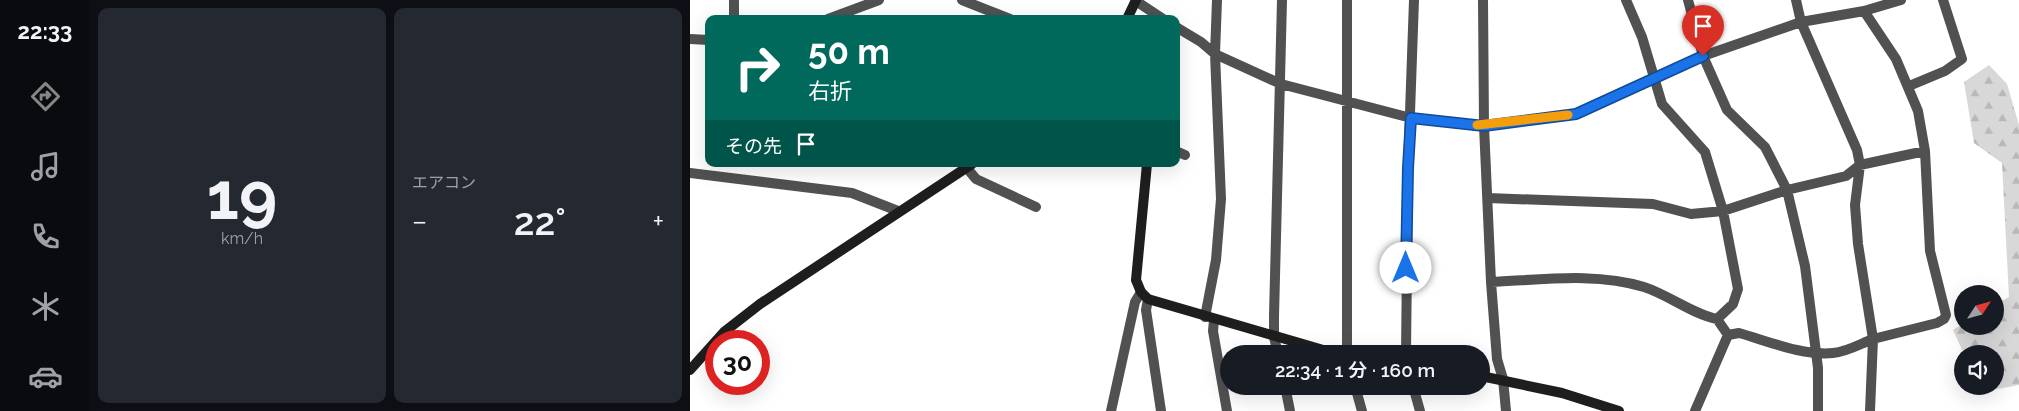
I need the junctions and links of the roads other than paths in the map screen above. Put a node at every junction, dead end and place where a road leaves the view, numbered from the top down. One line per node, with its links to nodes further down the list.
1 (734, 0): 16 (street)
2 (879, 0): 17 (street)
3 (962, 0): 18 (street)
4 (1136, 0): 19 (street); 20 (street)
5 (1217, 0): 25 (street)
6 (1282, 0): 28 (street)
7 (1347, 0): 30 (street)
8 (1414, 0): 31 (street)
9 (1483, 0): 32 (street)
10 (1626, 0): 27 (street)
11 (1688, 0): 26 (street)
12 (1796, 0): 21 (street)
13 (1902, 0): 15 (street)
14 (1943, 0): 29 (street)
15 (1864, 11): 21 (street); 29 (street)
16 (734, 15)
17 (839, 15)
18 (1000, 15)
19 (1129, 15)
20 (1157, 15)
21 (1801, 22): 26 (street); 34 (street)
22 (1180, 29): 25 (street)
23 (690, 39): 24 (street)
24 (705, 40)
25 (1215, 54): 28 (street); 46 (street)
26 (1703, 56): 27 (street); 39 (street)
27 (1652, 78): 32 (street); 42 (street)
28 (1281, 84): 30 (street); 49 (street)
29 (1908, 86): 33 (street)
30 (1346, 103): 31 (street); 53 (street)
31 (1411, 118): 32 (street); 54 (street)
32 (1484, 126): 40 (street)
33 (1925, 151): 34 (street); 50 (street)
34 (1860, 165): 39 (street); 50 (street)
35 (967, 167): 43 (street)
36 (970, 167): 41 (street)
37 (1147, 167): 45 (street)
38 (690, 173): 43 (street)
39 (1786, 190): 42 (street); 55 (street)
40 (1488, 198): 42 (street); 44 (street)
41 (1036, 208)
42 (1723, 211): 47 (street)
43 (898, 212): 56 (street)
44 (1491, 282): 47 (street); 58 (street)
45 (1145, 296): 46 (street); 62 (street); 63 (street)
46 (1209, 318): 49 (street); 64 (street)
47 (1717, 319): 48 (street)
48 (1728, 335): 55 (street); 70 (street)
49 (1274, 336): 51 (street); 52 (street)
50 (1873, 339): 55 (street); 72 (street)
51 (1276, 345)
52 (1306, 345)
53 (1347, 345)
54 (1406, 345)
55 (1816, 353): 71 (street)
56 (690, 370)
57 (1490, 377): 58 (street)
58 (1503, 379): 68 (street); 69 (street)
59 (1287, 395): 65 (street)
60 (1358, 395): 66 (street)
61 (1416, 395): 67 (street)
62 (1112, 411)
63 (1161, 411)
64 (1227, 411)
65 (1290, 411)
66 (1362, 411)
67 (1420, 411)
68 (1506, 411)
69 (1619, 411)
70 (1695, 411)
71 (1818, 411)
72 (1870, 411)

